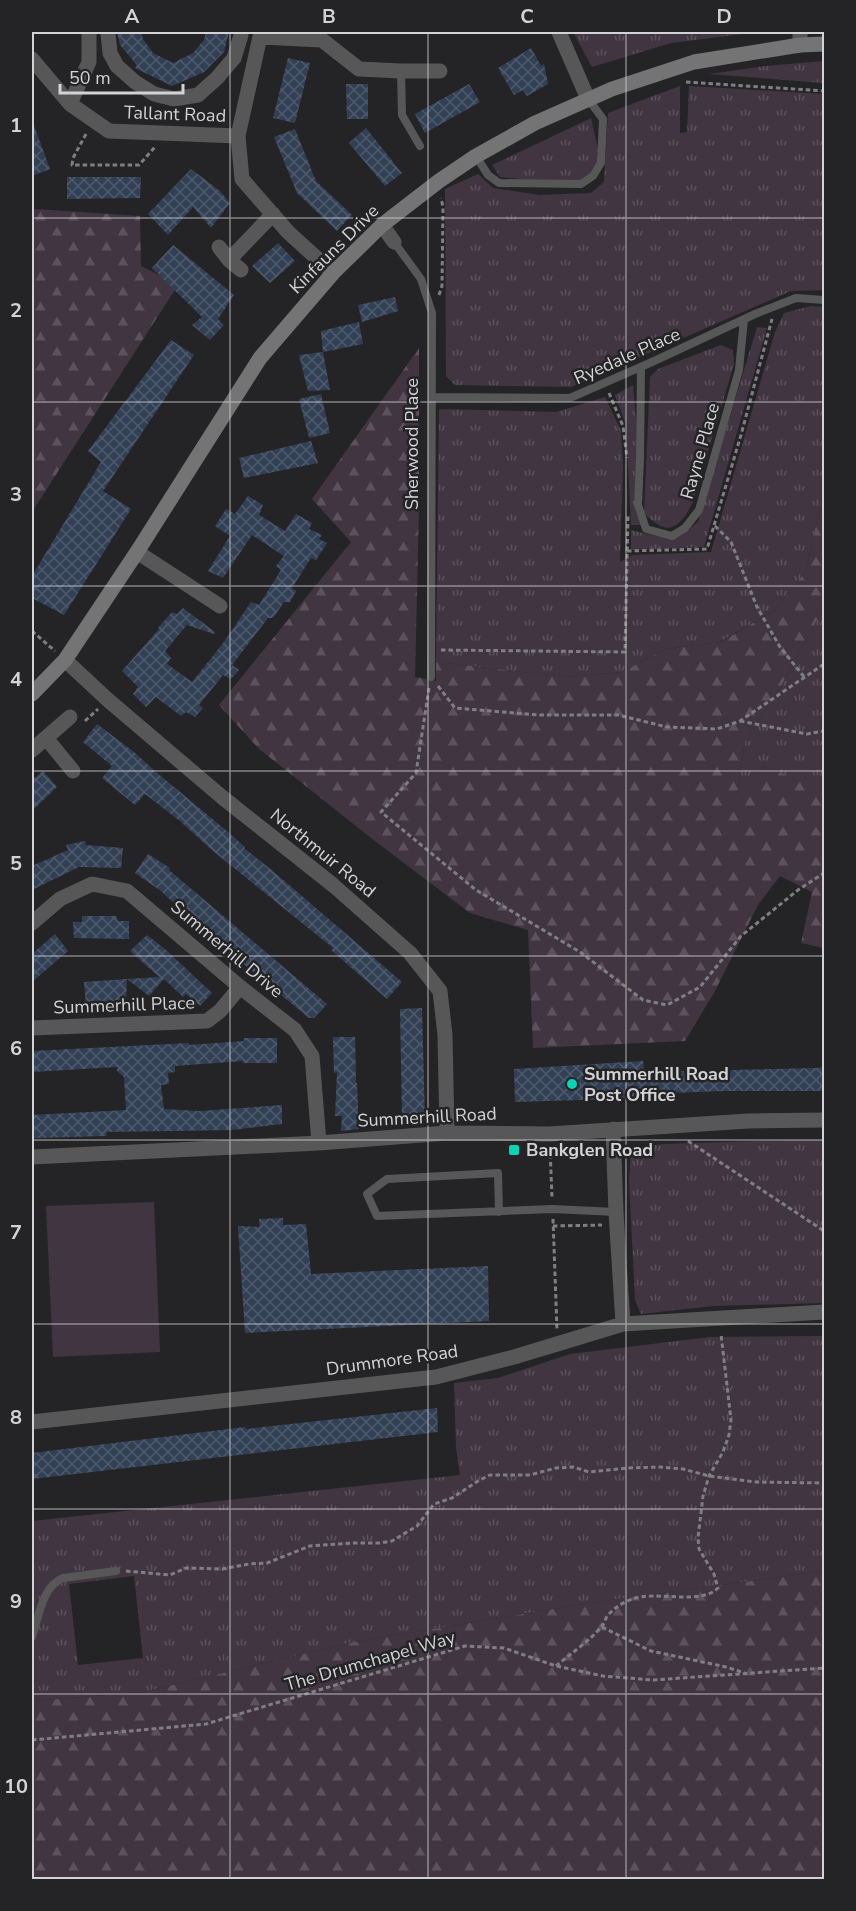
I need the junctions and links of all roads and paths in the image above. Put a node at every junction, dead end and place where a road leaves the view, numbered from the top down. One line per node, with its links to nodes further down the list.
1 (89, 32): 11 (street)
2 (559, 32): 17 (street)
3 (108, 34): 10 (street)
4 (261, 34): 12 (street); 14 (street)
5 (241, 35): 9 (street)
6 (800, 38): 7 (street, Kinfauns Drive); 17 (street, Kinfauns Drive)
7 (825, 44)
8 (32, 58): 18 (street, Tallant Road)
9 (234, 58): 10 (street); 12 (street)
10 (114, 60): 11 (street)
11 (89, 62): 18 (street)
12 (255, 66): 21 (street)
13 (440, 70): 14 (street)
14 (401, 71): 22 (lane)
15 (685, 82): 16 (path)
16 (825, 91)
17 (588, 99): 23 (street, Kinfauns Drive); 23 (lane)
18 (70, 104): 19 (street, Tallant Road)
19 (94, 120): 20 (street, Tallant Road); 20 (path)
20 (156, 133): 21 (street, Tallant Road)
21 (238, 136): 25 (street)
22 (420, 146)
23 (476, 156): 24 (street, Kinfauns Drive)
24 (439, 181): 26 (street, Kinfauns Drive); 31 (path)
25 (273, 214): 28 (street); 29 (street)
26 (382, 225): 27 (street, Sherwood Place); 29 (street, Kinfauns Drive)
27 (394, 242): 31 (lane, Sherwood Place)
28 (219, 248)
29 (333, 273): 39 (street, Kinfauns Drive)
30 (825, 300): 32 (lane, Ryedale Place)
31 (432, 313): 35 (lane, Sherwood Place)
32 (744, 319): 33 (lane, Ryedale Place); 33 (lane, Rayne Place)
33 (640, 368): 34 (lane, Ryedale Place)
34 (605, 383): 35 (lane, Ryedale Place); 36 (path)
35 (432, 397): 42 (lane, Sherwood Place)
36 (627, 459)
37 (628, 516): 42 (path)
38 (714, 526): 46 (path)
39 (137, 552): 40 (street); 43 (street, Kinfauns Drive)
40 (220, 606)
41 (32, 631): 43 (path)
42 (431, 650): 45 (lane, Sherwood Place)
43 (66, 660): 47 (street, Kinfauns Drive); 61 (street, Northmuir Road)
44 (825, 664): 46 (path)
45 (431, 677): 49 (path); 54 (path)
46 (805, 678): 49 (path)
47 (32, 694)
48 (70, 717): 51 (street)
49 (740, 721): 50 (path)
50 (825, 731)
51 (46, 738): 52 (street); 53 (street)
52 (32, 750)
53 (73, 771)
54 (825, 873)
55 (32, 923): 56 (street, Summerhill Drive)
56 (240, 987): 57 (street, Summerhill Place); 63 (street, Summerhill Drive)
57 (32, 1028)
58 (825, 1120): 59 (street, Summerhill Road)
59 (667, 1125): 60 (street, Summerhill Road); 69 (path)
60 (613, 1129): 62 (street, Summerhill Road); 67 (street)
61 (447, 1133): 62 (street, Summerhill Road); 63 (street, Summerhill Road)
62 (549, 1134): 65 (path)
63 (319, 1143): 64 (street, Summerhill Road)
64 (32, 1157)
65 (552, 1209): 66 (lane); 67 (lane); 68 (path)
66 (499, 1212): 66 (lane)
67 (616, 1218): 68 (path); 72 (street)
68 (553, 1226): 73 (path)
69 (825, 1229)
70 (825, 1312): 71 (street, Drummore Road)
71 (719, 1317): 72 (street, Drummore Road); 75 (path)
72 (623, 1324): 73 (street, Drummore Road)
73 (558, 1344): 74 (street, Drummore Road)
74 (32, 1422)
75 (709, 1476): 76 (path); 77 (path); 78 (path)
76 (825, 1483)
77 (116, 1571): 79 (lane)
78 (602, 1626): 80 (path); 82 (path)
79 (32, 1637)
80 (556, 1666): 82 (path, The Drumchapel Way); 83 (path, The Drumchapel Way)
81 (825, 1668): 82 (path, The Drumchapel Way)
82 (747, 1674)
83 (32, 1740)

